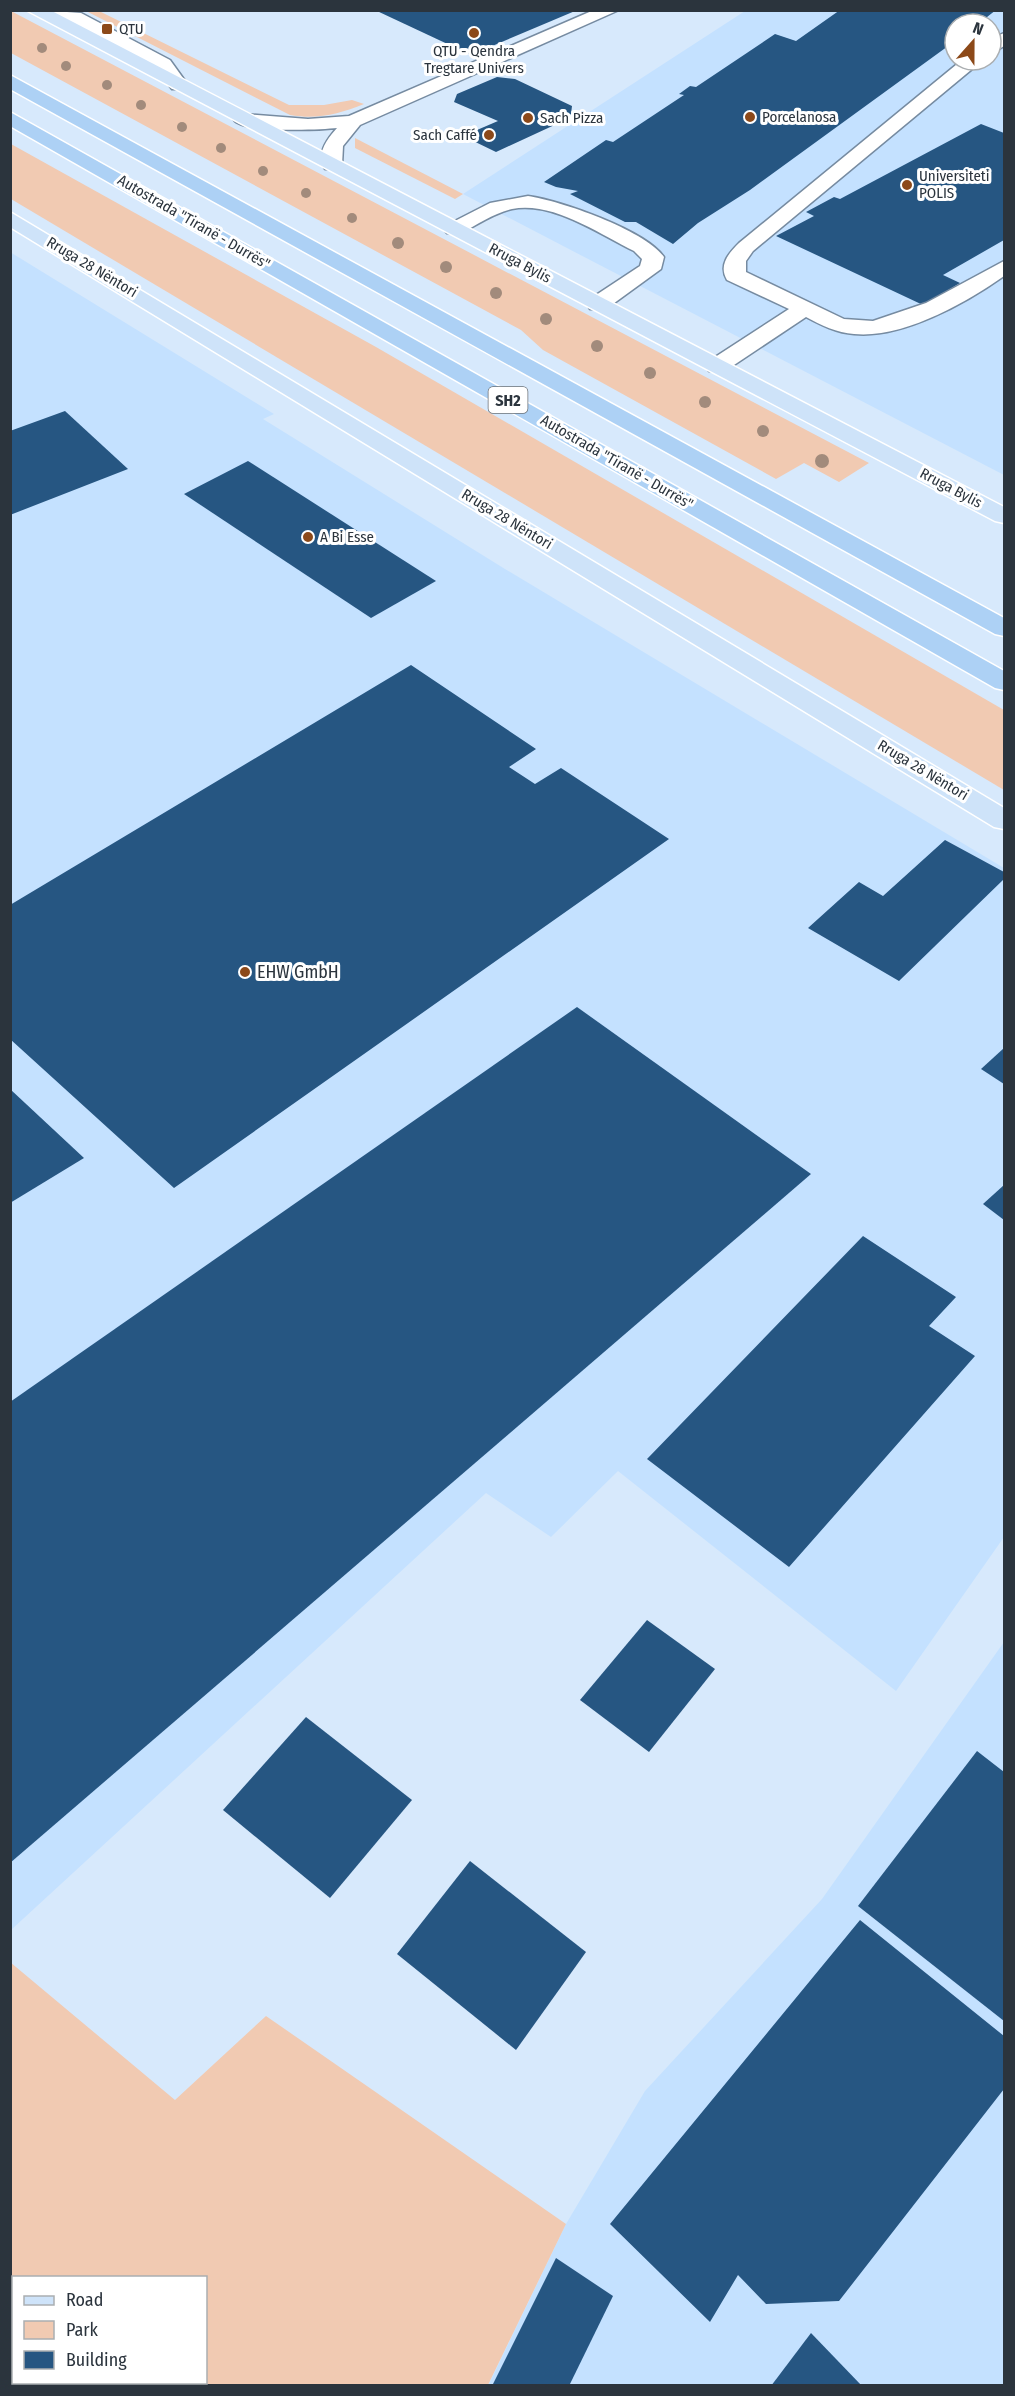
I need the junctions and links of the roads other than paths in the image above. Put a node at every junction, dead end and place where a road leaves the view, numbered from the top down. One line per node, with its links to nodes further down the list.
1 (35, 10): 7 (main road, Rruga Bylis)
2 (48, 10): 7 (lane)
3 (610, 10): 10 (lane)
4 (10, 62): 17 (highway)
5 (959, 72): 16 (lane)
6 (10, 81): 17 (highway, Autostrada "Tiranë - Durrës" / SH2)
7 (178, 86): 9 (main road, Rruga Bylis)
8 (10, 118): 21 (highway, Autostrada "Tiranë - Durrës" / SH2)
9 (244, 120): 10 (lane); 11 (main road, Rruga Bylis)
10 (353, 121): 11 (lane)
11 (332, 165): 13 (main road, Rruga Bylis)
12 (10, 218): 22 (main road, Rruga 28 Nëntori)
13 (454, 229): 15 (main road, Rruga Bylis); 15 (lane)
14 (1005, 267): 16 (lane)
15 (598, 304): 18 (main road, Rruga Bylis)
16 (805, 308): 18 (lane)
17 (522, 362): 20 (highway, Autostrada "Tiranë - Durrës" / SH2)
18 (717, 366): 19 (main road, Rruga Bylis)
19 (1005, 516)
20 (1005, 628)
21 (1005, 682)
22 (1005, 820)

